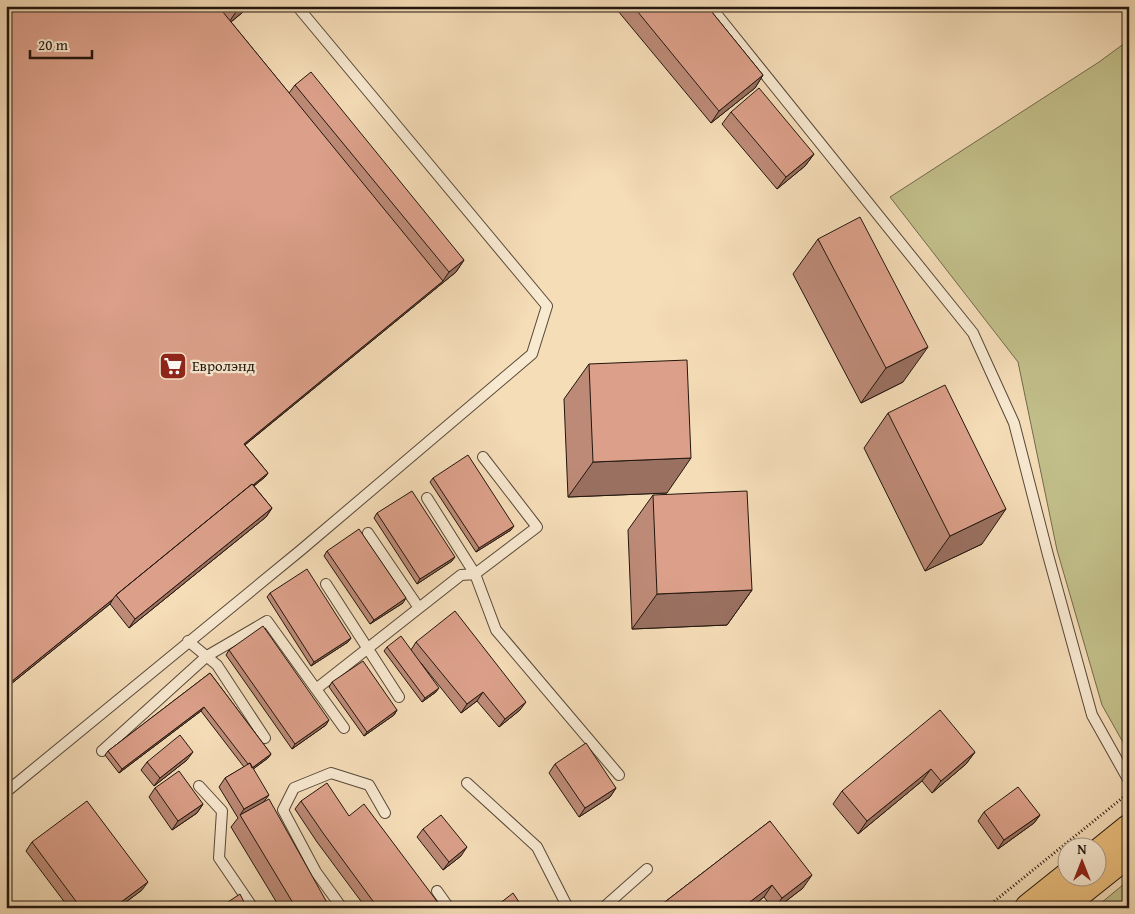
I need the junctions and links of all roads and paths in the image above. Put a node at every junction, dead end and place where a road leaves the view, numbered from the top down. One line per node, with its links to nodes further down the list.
1 (297, 6): 9 (lane)
2 (710, 6): 18 (lane)
3 (483, 458): 6 (lane)
4 (427, 498): 6 (lane)
5 (368, 533): 8 (lane)
6 (475, 574): 8 (lane); 17 (lane)
7 (326, 584): 10 (lane)
8 (419, 608): 10 (lane)
9 (188, 641): 11 (lane); 21 (lane)
10 (367, 649): 12 (lane); 13 (lane)
11 (207, 656): 12 (lane); 15 (lane); 16 (lane)
12 (316, 689): 14 (lane)
13 (399, 697)
14 (344, 728)
15 (265, 738)
16 (102, 751)
17 (619, 776)
18 (1129, 781)
19 (467, 783): 33 (lane)
20 (199, 786): 30 (lane)
21 (6, 792)
22 (1129, 793): 35 (path)
23 (385, 813): 31 (lane)
24 (1129, 829): 25 (main road)
25 (1108, 846)
26 (1129, 852): 37 (main road)
27 (647, 869): 34 (lane)
28 (1058, 885): 36 (main road)
29 (437, 891): 32 (lane)
30 (253, 908)
31 (342, 908)
32 (449, 908)
33 (568, 908)
34 (603, 908)
35 (986, 908)
36 (1029, 908)
37 (1059, 908)

